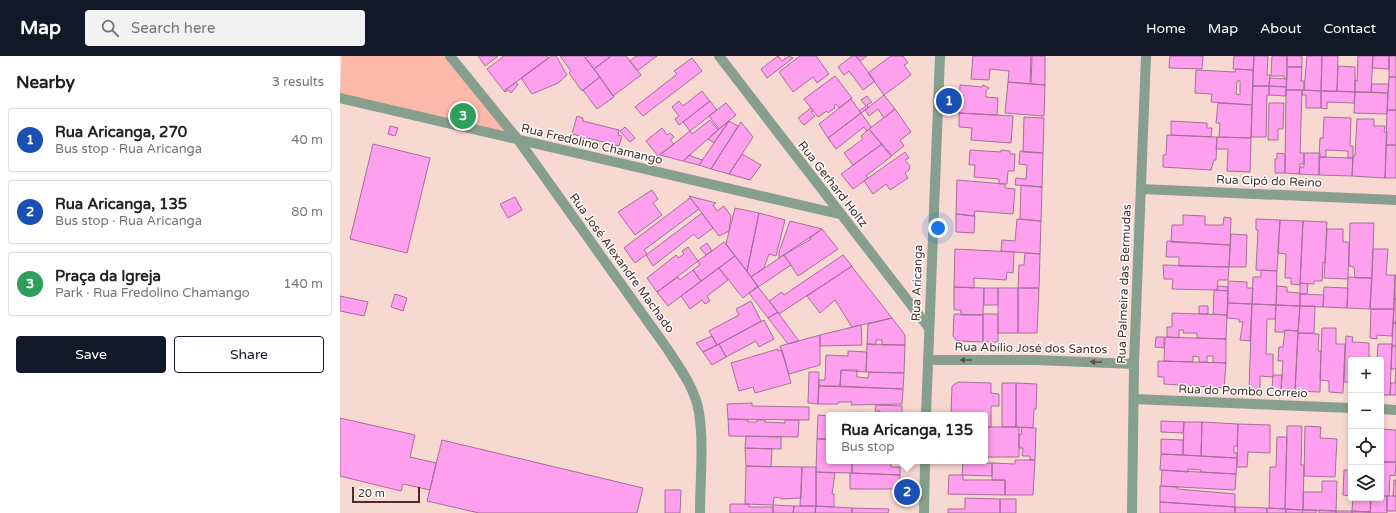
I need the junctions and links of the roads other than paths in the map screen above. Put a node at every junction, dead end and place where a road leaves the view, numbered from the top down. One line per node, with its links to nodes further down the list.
1 (450, 56): 6 (street, Rua José Alexandre Machado)
2 (718, 56): 9 (street, Rua Gerhard Holtz)
3 (940, 56): 10 (street, Rua Aricanga)
4 (1146, 56): 7 (street, Rua Palmeira das Bermudas)
5 (340, 98): 6 (street, Rua Fredolino Chamango)
6 (519, 141): 9 (street, Rua Fredolino Chamango); 19 (street, Rua José Alexandre Machado)
7 (1141, 189): 8 (street, Rua Cipó do Reino); 12 (street, Rua Palmeira das Bermudas)
8 (1396, 200)
9 (840, 214): 10 (street, Rua Gerhard Holtz)
10 (928, 328): 11 (street, Rua Aricanga)
11 (928, 360): 12 (street, Rua Abílio José dos Santos, one-way to 11); 17 (street, Rua Aricanga)
12 (1134, 364): 13 (street, Rua Palmeira das Bermudas)
13 (1134, 399): 14 (street, Rua do Pombo Correio); 21 (street, Rua Palmeira das Bermudas)
14 (1348, 408)
15 (1384, 409): 16 (street)
16 (1396, 410)
17 (926, 412)
18 (925, 464): 20 (street)
19 (700, 513)
20 (924, 513)
21 (1132, 513)

